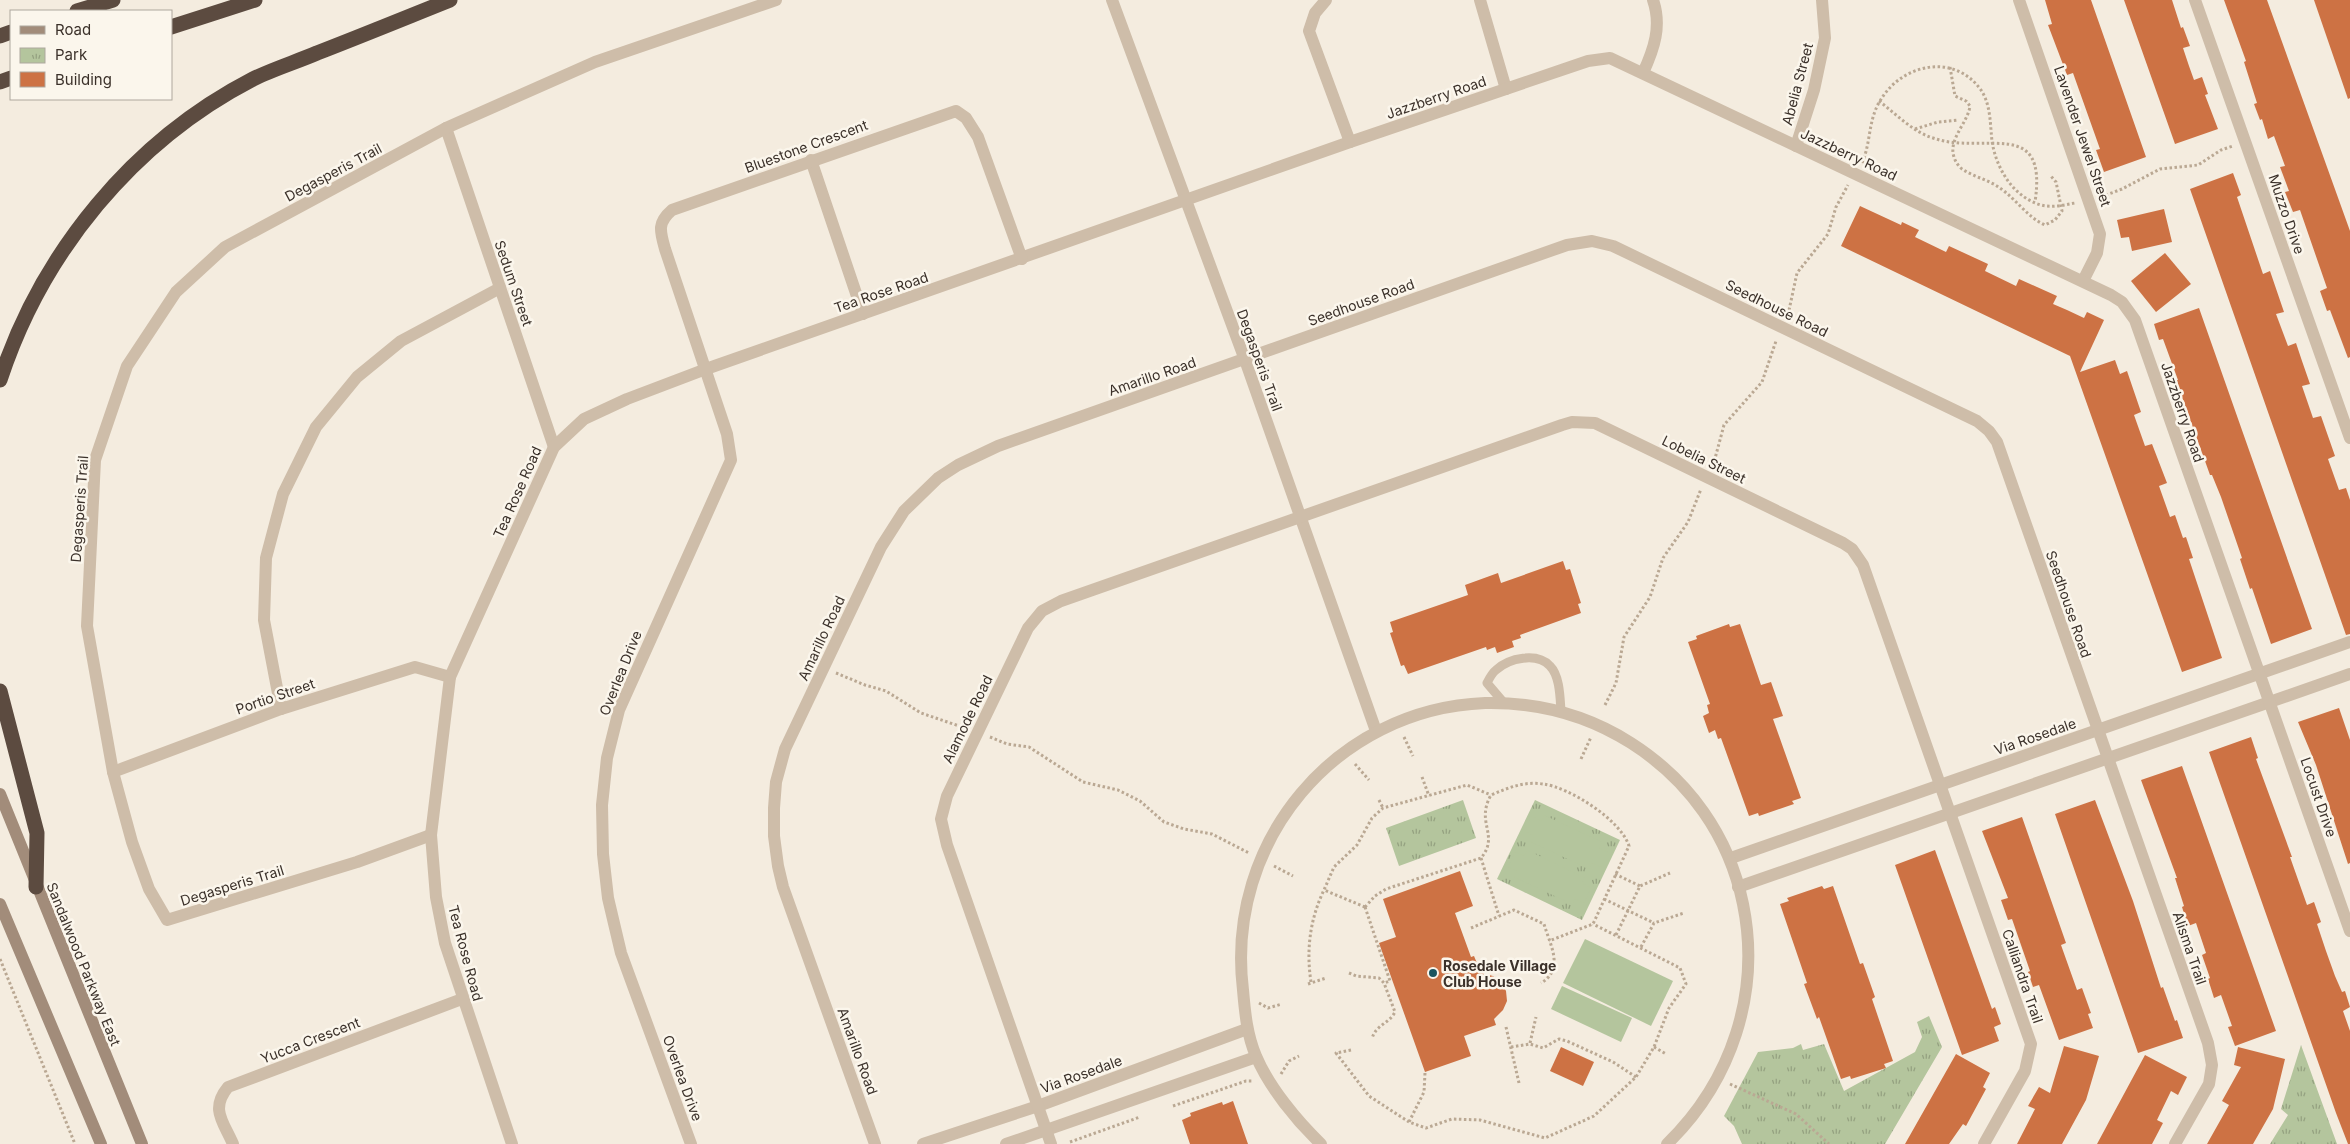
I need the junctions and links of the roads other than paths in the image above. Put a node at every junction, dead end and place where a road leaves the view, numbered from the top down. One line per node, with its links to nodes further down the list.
1 (112, 0): 12 (highway)
2 (255, 0): 13 (highway)
3 (450, 0): 27 (highway)
4 (776, 0): 16 (street, Degasperis Trail)
5 (1112, 0): 20 (street, Degasperis Trail)
6 (1326, 0): 17 (street)
7 (1480, 0): 15 (street)
8 (1654, 0): 14 (street)
9 (1822, 0): 18 (street, Abelia Street)
10 (2019, 0): 22 (street, Lavender Jewel Street)
11 (2195, 0): 28 (street, Muzzo Drive)
12 (80, 10)
13 (172, 27)
14 (1643, 73): 15 (street, Jazzberry Road); 18 (street, Jazzberry Road)
15 (1506, 89): 17 (street, Jazzberry Road)
16 (446, 128): 23 (street, Sedum Street); 43 (street, Degasperis Trail)
17 (1350, 142): 20 (street, Jazzberry Road)
18 (1796, 146): 22 (street, Jazzberry Road)
19 (810, 160): 21 (street, Bluestone Crescent); 24 (street); 26 (street, Bluestone Crescent)
20 (1184, 201): 21 (street, Tea Rose Road); 25 (street, Degasperis Trail)
21 (1022, 259): 24 (street, Tea Rose Road)
22 (2083, 282): 32 (street, Jazzberry Road)
23 (500, 288): 29 (street, Sedum Street); 38 (street)
24 (863, 314): 26 (street, Tea Rose Road)
25 (1245, 360): 30 (street, Degasperis Trail); 40 (street, Seedhouse Road); 63 (street, Amarillo Road)
26 (706, 369): 29 (street, Tea Rose Road); 62 (street, Overlea Drive)
27 (0, 380)
28 (2350, 438)
29 (554, 447): 34 (street, Tea Rose Road)
30 (1300, 517): 41 (street, Degasperis Trail); 44 (street, Lobelia Street); 56 (street, Alamode Road)
31 (2350, 642): 32 (street, Via Rosedale)
32 (2259, 673): 36 (street, Jazzberry Road); 40 (street, Via Rosedale)
33 (2350, 674): 36 (street)
34 (450, 677): 38 (street, Portio Street); 47 (street, Tea Rose Road)
35 (0, 692): 49 (highway)
36 (2269, 702): 42 (street); 52 (street, Locust Drive)
37 (1504, 703): 39 (street); 39 (lane); 41 (street)
38 (281, 708): 43 (street, Portio Street)
39 (1561, 711): 48 (street)
40 (2098, 730): 42 (street, Seedhouse Road); 44 (street, Via Rosedale)
41 (1376, 731): 54 (street)
42 (2108, 759): 46 (street); 70 (street, Alisma Trail)
43 (113, 772): 47 (street, Degasperis Trail)
44 (1940, 786): 46 (street, Lobelia Street); 48 (street, Via Rosedale)
45 (0, 794): 49 (main road, Sandalwood Parkway East)
46 (1950, 814): 50 (street); 69 (street, Calliandra Trail)
47 (430, 835): 53 (street, Tea Rose Road)
48 (1730, 858): 50 (street)
49 (36, 887): 59 (main road, Sandalwood Parkway East)
50 (1738, 887): 68 (street)
51 (0, 904): 58 (main road)
52 (2350, 932)
53 (462, 999): 60 (street, Yucca Crescent); 61 (street, Tea Rose Road)
54 (1247, 1029): 55 (street); 56 (street, Via Rosedale)
55 (1256, 1057): 57 (street); 67 (street)
56 (1038, 1106): 57 (street, Alamode Road); 64 (street, Via Rosedale)
57 (1046, 1130): 65 (street); 66 (street, Alamode Road)
58 (100, 1144)
59 (142, 1144)
60 (233, 1144)
61 (512, 1144)
62 (691, 1144)
63 (875, 1144)
64 (923, 1144)
65 (1006, 1144)
66 (1051, 1144)
67 (1321, 1144)
68 (1667, 1144)
69 (1984, 1144)
70 (2176, 1144)

